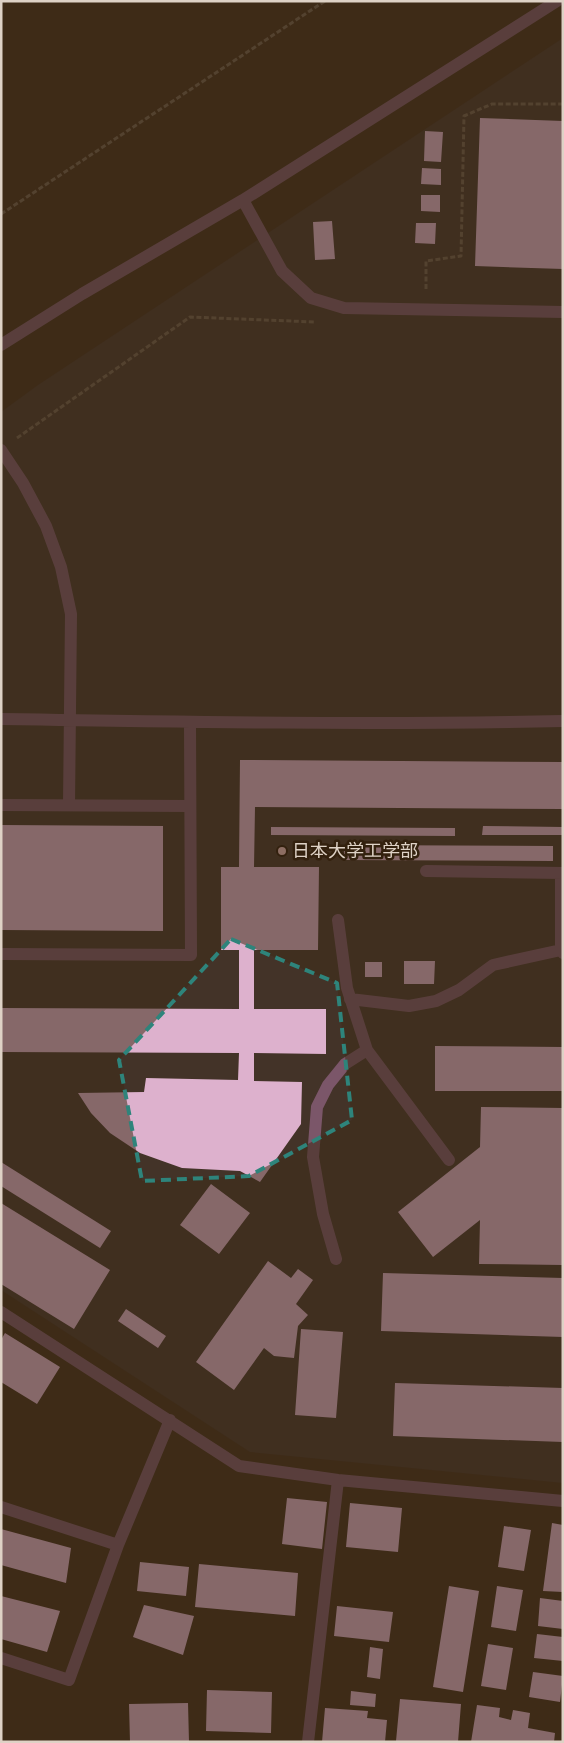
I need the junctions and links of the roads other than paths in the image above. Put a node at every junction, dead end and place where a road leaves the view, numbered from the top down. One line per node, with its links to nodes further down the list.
1 (557, 1): 2 (street)
2 (243, 200): 3 (street); 4 (street)
3 (563, 312)
4 (1, 345)
5 (4, 447): 7 (street)
6 (1, 719): 7 (street)
7 (70, 720): 9 (street); 11 (street)
8 (563, 720): 9 (street)
9 (190, 722): 12 (street)
10 (1, 805): 11 (street)
11 (69, 805): 12 (street)
12 (190, 806): 17 (street)
13 (426, 871): 14 (street)
14 (562, 873): 16 (street)
15 (338, 920): 18 (street)
16 (562, 952): 18 (street)
17 (1, 954)
18 (350, 999): 19 (street)
19 (367, 1050): 20 (street); 21 (street)
20 (449, 1160)
21 (336, 1259)
22 (1, 1312): 23 (street)
23 (170, 1420): 24 (street); 27 (street)
24 (338, 1480): 25 (street); 29 (street)
25 (563, 1502)
26 (1, 1507): 27 (street)
27 (118, 1545): 28 (street)
28 (1, 1658)
29 (308, 1742)

